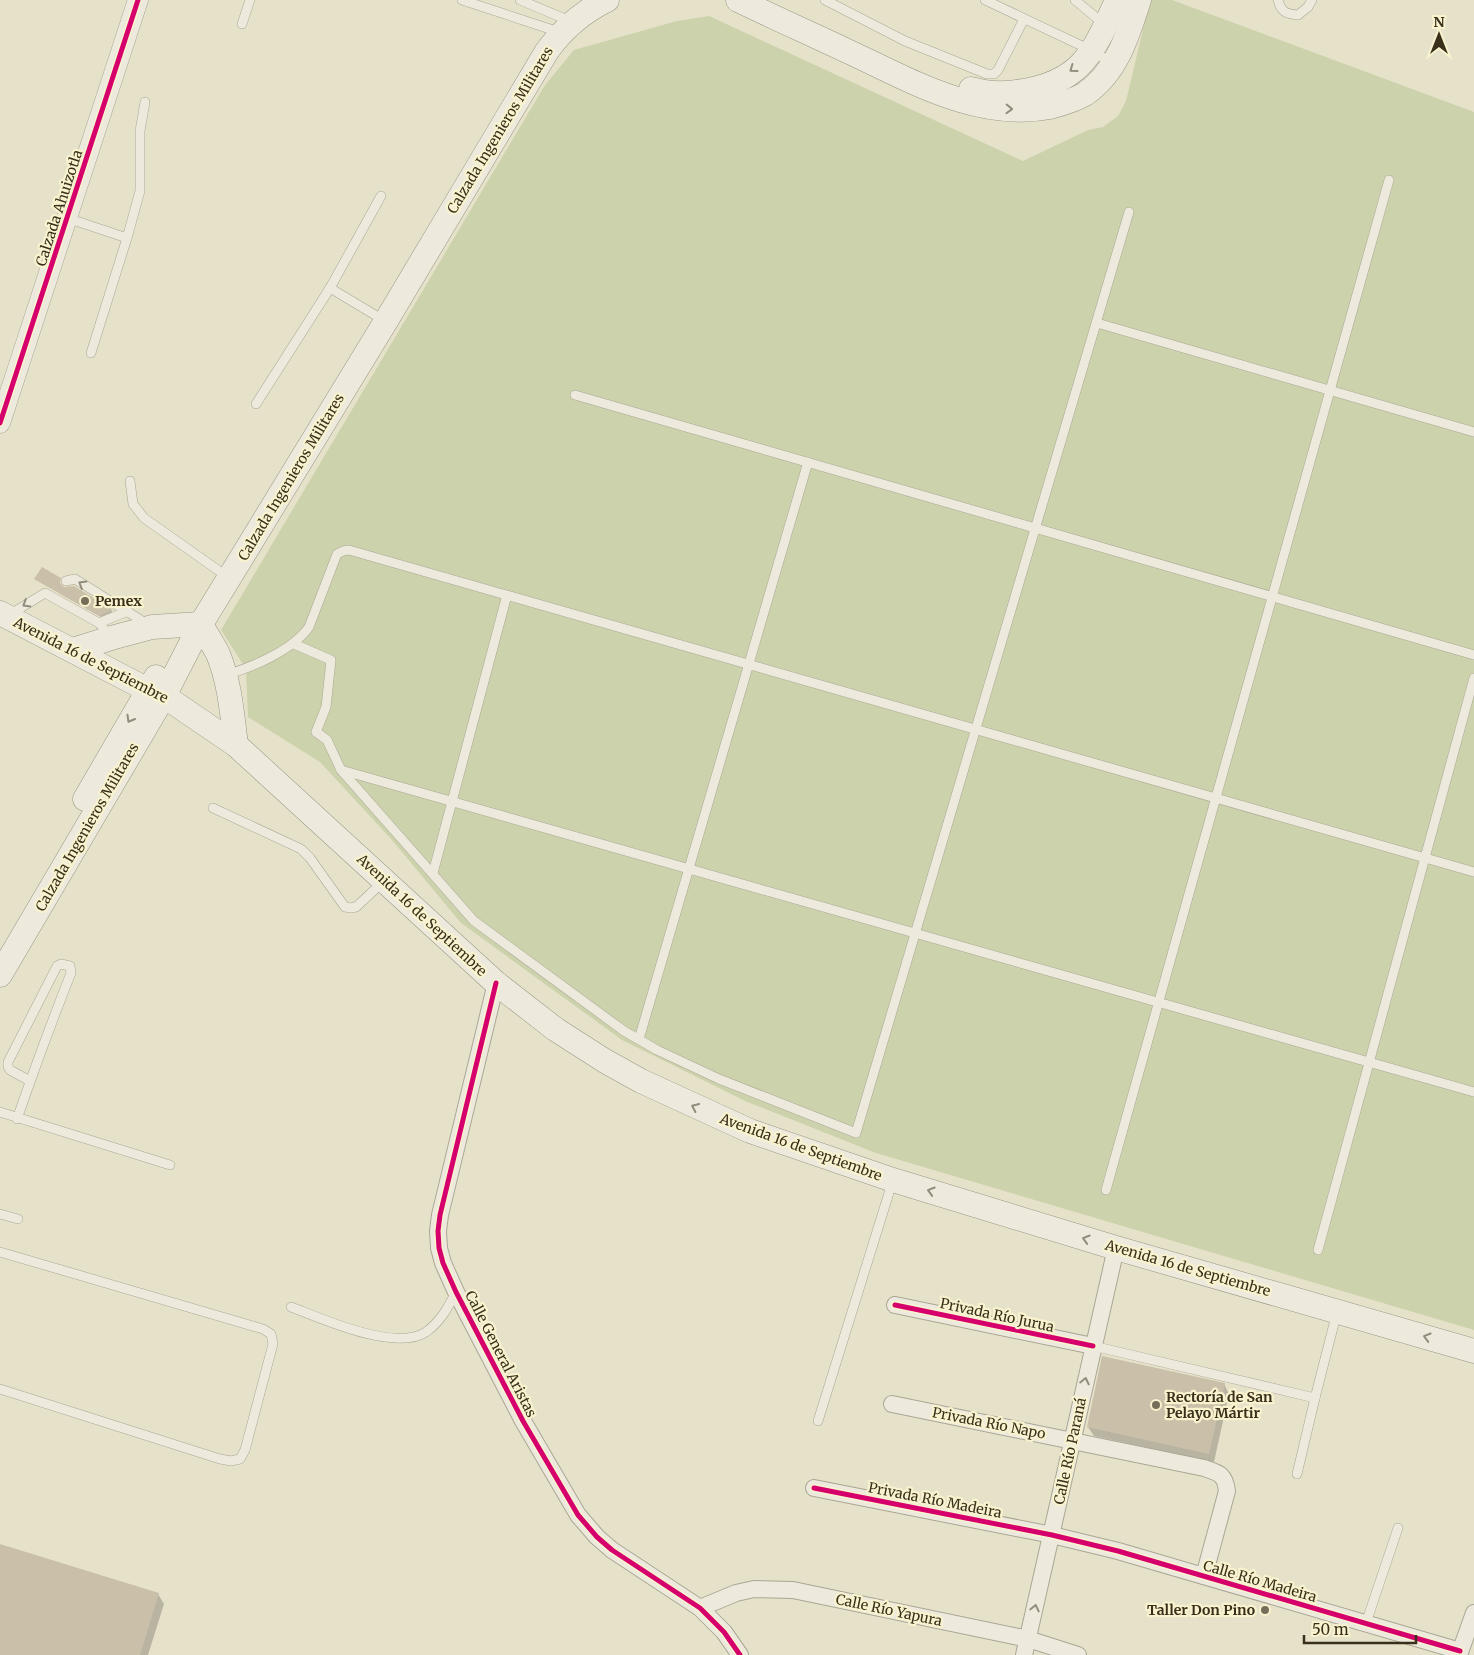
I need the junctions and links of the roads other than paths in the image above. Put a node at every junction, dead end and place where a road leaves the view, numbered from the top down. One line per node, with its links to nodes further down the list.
1 (138, 0): 26 (street, Calzada Ahuizotla)
2 (250, 0): 17 (lane)
3 (462, 0): 18 (lane)
4 (520, 0): 18 (lane)
5 (582, 0): 18 (main road, Calzada Ingenieros Militares)
6 (607, 0): 18 (main road, Calzada Ingenieros Militares)
7 (738, 0): 21 (main road, one-way to 21)
8 (767, 0): 20 (main road, one-way to 8)
9 (825, 0): 16 (lane)
10 (985, 0): 16 (lane)
11 (1075, 0): 19 (lane)
12 (1117, 0): 19 (main road)
13 (1139, 0): 19 (main road)
14 (1278, 0): 15 (lane)
15 (1312, 0)
16 (1024, 19): 20 (lane)
17 (242, 24)
18 (559, 24): 29 (main road, Calzada Ingenieros Militares)
19 (1116, 34): 20 (main road); 21 (main road)
20 (1090, 51): 21 (lane)
21 (1113, 64)
22 (145, 102): 27 (lane)
23 (1389, 180): 32 (lane)
24 (381, 196): 28 (lane)
25 (1129, 212): 30 (lane)
26 (67, 218): 27 (lane); 35 (street, Calzada Ahuizotla)
27 (127, 238): 31 (lane)
28 (330, 288): 29 (lane); 34 (lane)
29 (381, 318): 40 (main road, Calzada Ingenieros Militares)
30 (1097, 323): 32 (lane); 39 (lane)
31 (91, 353)
32 (1330, 390): 36 (lane); 43 (lane)
33 (575, 395): 37 (lane)
34 (256, 404)
35 (0, 423)
36 (1474, 432)
37 (808, 462): 39 (lane); 52 (lane)
38 (130, 481): 40 (lane)
39 (1036, 528): 43 (lane); 56 (lane)
40 (224, 575): 46 (main road, Calzada Ingenieros Militares)
41 (66, 581): 44 (lane, one-way to 41)
42 (508, 595): 49 (lane); 52 (lane); 60 (lane)
43 (1272, 597): 51 (lane); 59 (lane)
44 (128, 611): 47 (lane); 48 (lane)
45 (3, 615): 48 (lane, one-way to 45); 50 (main road, Avenida 16 de Septiembre)
46 (193, 624): 47 (main road); 53 (main road); 55 (main road, Calzada Ingenieros Militares)
47 (152, 627): 48 (main road)
48 (105, 630): 50 (main road)
49 (294, 644): 53 (lane); 58 (lane)
50 (73, 650): 55 (main road, Avenida 16 de Septiembre)
51 (1474, 655)
52 (748, 664): 56 (lane); 63 (lane)
53 (225, 675): 57 (main road)
54 (1474, 678): 62 (lane)
55 (156, 693): 57 (main road, Avenida 16 de Septiembre); 68 (main road, Calzada Ingenieros Militares, one-way to 68); 69 (main road, Calzada Ingenieros Militares)
56 (976, 729): 59 (lane); 67 (lane)
57 (236, 745): 66 (main road, Avenida 16 de Septiembre)
58 (341, 770): 60 (lane); 65 (lane)
59 (1216, 798): 62 (lane); 71 (lane)
60 (451, 802): 63 (lane); 65 (lane)
61 (213, 808): 66 (lane)
62 (1425, 858): 64 (lane); 73 (lane)
63 (688, 869): 67 (lane); 72 (lane)
64 (1474, 872)
65 (433, 874): 72 (lane)
66 (385, 880): 70 (main road, Avenida 16 de Septiembre)
67 (915, 933): 71 (lane); 72 (lane)
68 (0, 947)
69 (0, 975)
70 (496, 983): 79 (main road, Avenida 16 de Septiembre, one-way to 70); 86 (street, Calle General Aristas)
71 (1159, 1002): 73 (lane); 80 (lane)
72 (638, 1039)
73 (1369, 1062): 75 (lane); 84 (lane)
74 (30, 1082): 74 (lane); 77 (lane)
75 (1474, 1092)
76 (0, 1112): 77 (lane)
77 (17, 1118): 78 (lane)
78 (170, 1165)
79 (893, 1180): 83 (main road, Avenida 16 de Septiembre, one-way to 79); 95 (lane)
80 (1106, 1190)
81 (0, 1214): 82 (lane)
82 (18, 1219)
83 (1116, 1248): 89 (main road, Avenida 16 de Septiembre); 90 (street, Calle Río Paraná)
84 (1318, 1250)
85 (0, 1252): 92 (lane)
86 (456, 1292): 88 (lane); 102 (street, Calle General Aristas)
87 (895, 1305): 90 (street, Privada Río Jurua)
88 (291, 1307)
89 (1337, 1311): 91 (main road, Avenida 16 de Septiembre, one-way to 89); 93 (lane)
90 (1094, 1346): 93 (lane, Privada Río Jurua); 96 (street, Calle Río Paraná, one-way to 90)
91 (1474, 1350)
92 (0, 1389)
93 (1314, 1398): 97 (lane)
94 (892, 1404): 96 (street, Privada Río Napo)
95 (818, 1421)
96 (1072, 1440): 100 (street, Calle Río Paraná); 101 (street, Privada Río Napo)
97 (1297, 1474)
98 (814, 1488): 100 (street, Privada Río Madeira)
99 (1398, 1528): 104 (lane)
100 (1052, 1535): 101 (street, Calle Río Madeira); 105 (street, Calle Río Paraná, one-way to 100)
101 (1204, 1576): 104 (street, Calle Río Madeira)
102 (700, 1608): 105 (street, Calle Río Yapura); 107 (street, Calle General Aristas)
103 (1474, 1613): 106 (street)
104 (1366, 1623): 106 (street, Calle Río Madeira)
105 (1026, 1647): 108 (street, Calle Río Yapura)
106 (1460, 1653)
107 (740, 1655)
108 (1078, 1655)

